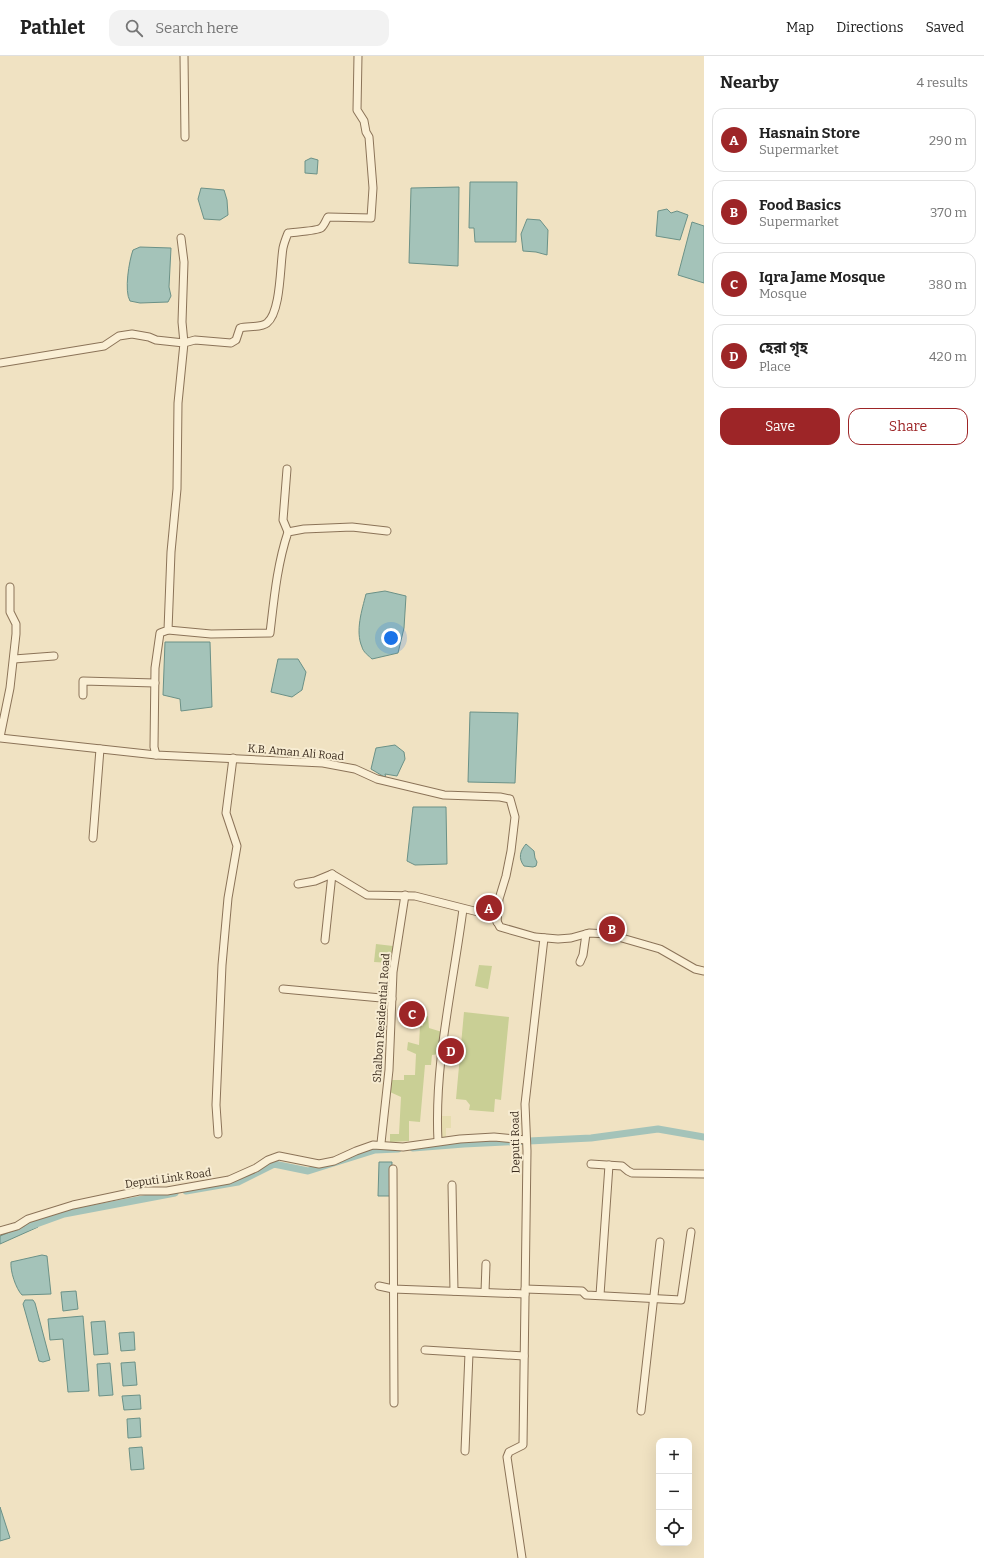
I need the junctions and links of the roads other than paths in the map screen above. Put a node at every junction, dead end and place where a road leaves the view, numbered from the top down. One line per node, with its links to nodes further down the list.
1 (184, 56): 3 (street)
2 (358, 56): 5 (street)
3 (185, 137)
4 (181, 238): 5 (street)
5 (184, 343): 6 (street); 11 (street)
6 (0, 363)
7 (287, 469): 9 (street)
8 (387, 531): 9 (street)
9 (288, 532): 11 (street)
10 (10, 587): 13 (street)
11 (168, 630): 14 (street)
12 (54, 656): 13 (street)
13 (14, 659): 16 (street)
14 (155, 683): 15 (street); 18 (street)
15 (83, 695)
16 (0, 737): 17 (street, K.B. Aman Ali Road)
17 (100, 749): 18 (street, K.B. Aman Ali Road); 20 (street)
18 (156, 755): 19 (street, K.B. Aman Ali Road)
19 (233, 758): 25 (street, K.B. Aman Ali Road); 33 (street)
20 (93, 838)
21 (332, 874): 22 (street); 23 (street); 28 (street)
22 (298, 884)
23 (405, 895): 24 (street); 32 (street, Shalbon Residential Road)
24 (463, 909): 25 (street); 35 (street)
25 (497, 922): 27 (street)
26 (586, 934): 27 (street); 29 (street); 30 (street)
27 (544, 938): 34 (street, Deputi Road)
28 (325, 940)
29 (580, 962)
30 (704, 971)
31 (284, 989): 32 (street)
32 (392, 999): 36 (street, Shalbon Residential Road)
33 (218, 1134)
34 (526, 1140): 35 (street, Deputi Link Road); 50 (street, Deputi Road)
35 (438, 1141): 42 (street, Deputi Link Road)
36 (381, 1143)
37 (591, 1164): 38 (street)
38 (610, 1165): 40 (street); 51 (street)
39 (393, 1169): 47 (street)
40 (704, 1174)
41 (452, 1185): 48 (street)
42 (0, 1231)
43 (691, 1232): 52 (street)
44 (660, 1242): 52 (street)
45 (486, 1264): 49 (street)
46 (379, 1286): 47 (street)
47 (393, 1288): 48 (street); 56 (street)
48 (454, 1291): 49 (street)
49 (485, 1292): 50 (street)
50 (525, 1292): 51 (street); 55 (street, Deputi Road)
51 (600, 1295): 52 (street)
52 (654, 1298): 57 (street)
53 (425, 1350): 54 (street)
54 (469, 1353): 55 (street); 58 (street)
55 (524, 1356): 59 (street, Deputi Road)
56 (394, 1403)
57 (641, 1412)
58 (465, 1450)
59 (522, 1558)

